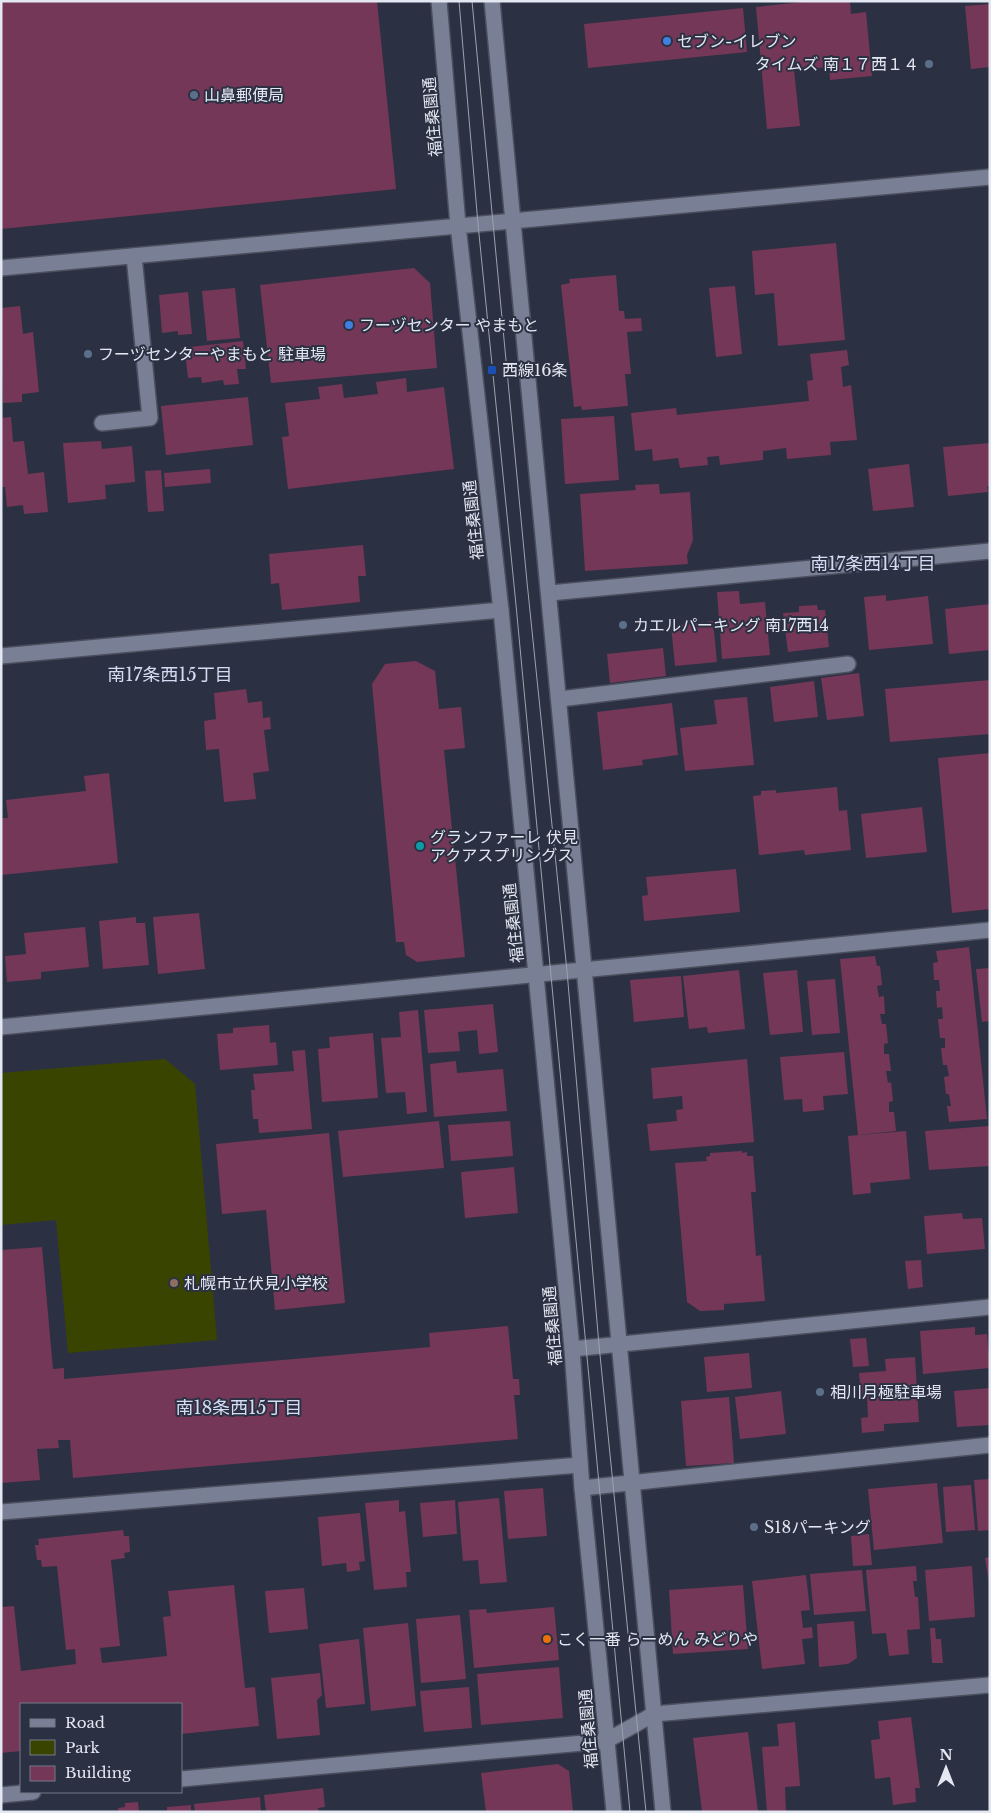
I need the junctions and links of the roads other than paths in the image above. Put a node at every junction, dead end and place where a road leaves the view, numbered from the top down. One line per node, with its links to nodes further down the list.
1 (439, 1): 5 (street, 福住桑園通)
2 (492, 1): 4 (street)
3 (990, 177): 4 (street)
4 (514, 220): 5 (street); 10 (street)
5 (458, 226): 6 (street); 11 (street, 福住桑園通)
6 (134, 256): 7 (street); 8 (street)
7 (1, 268)
8 (102, 423)
9 (990, 552): 10 (street)
10 (550, 593): 14 (street)
11 (501, 610): 12 (street); 17 (street, 福住桑園通)
12 (1, 656)
13 (848, 664): 14 (street)
14 (560, 699): 16 (street)
15 (990, 930): 16 (street)
16 (586, 970): 17 (street); 20 (street)
17 (536, 975): 18 (street); 21 (street, 福住桑園通)
18 (1, 1027)
19 (990, 1307): 20 (street)
20 (619, 1344): 21 (street); 24 (street)
21 (572, 1349): 23 (street, 福住桑園通)
22 (990, 1445): 24 (street)
23 (580, 1465): 25 (street, 福住桑園通); 26 (street)
24 (632, 1482): 25 (street); 28 (street)
25 (582, 1488): 29 (street, 福住桑園通)
26 (1, 1512)
27 (990, 1684): 28 (street)
28 (654, 1714): 29 (street); 34 (street)
29 (606, 1741): 30 (street); 33 (street, 福住桑園通)
30 (182, 1779)
31 (20, 1793): 32 (street)
32 (1, 1794)
33 (614, 1812)
34 (663, 1812)

